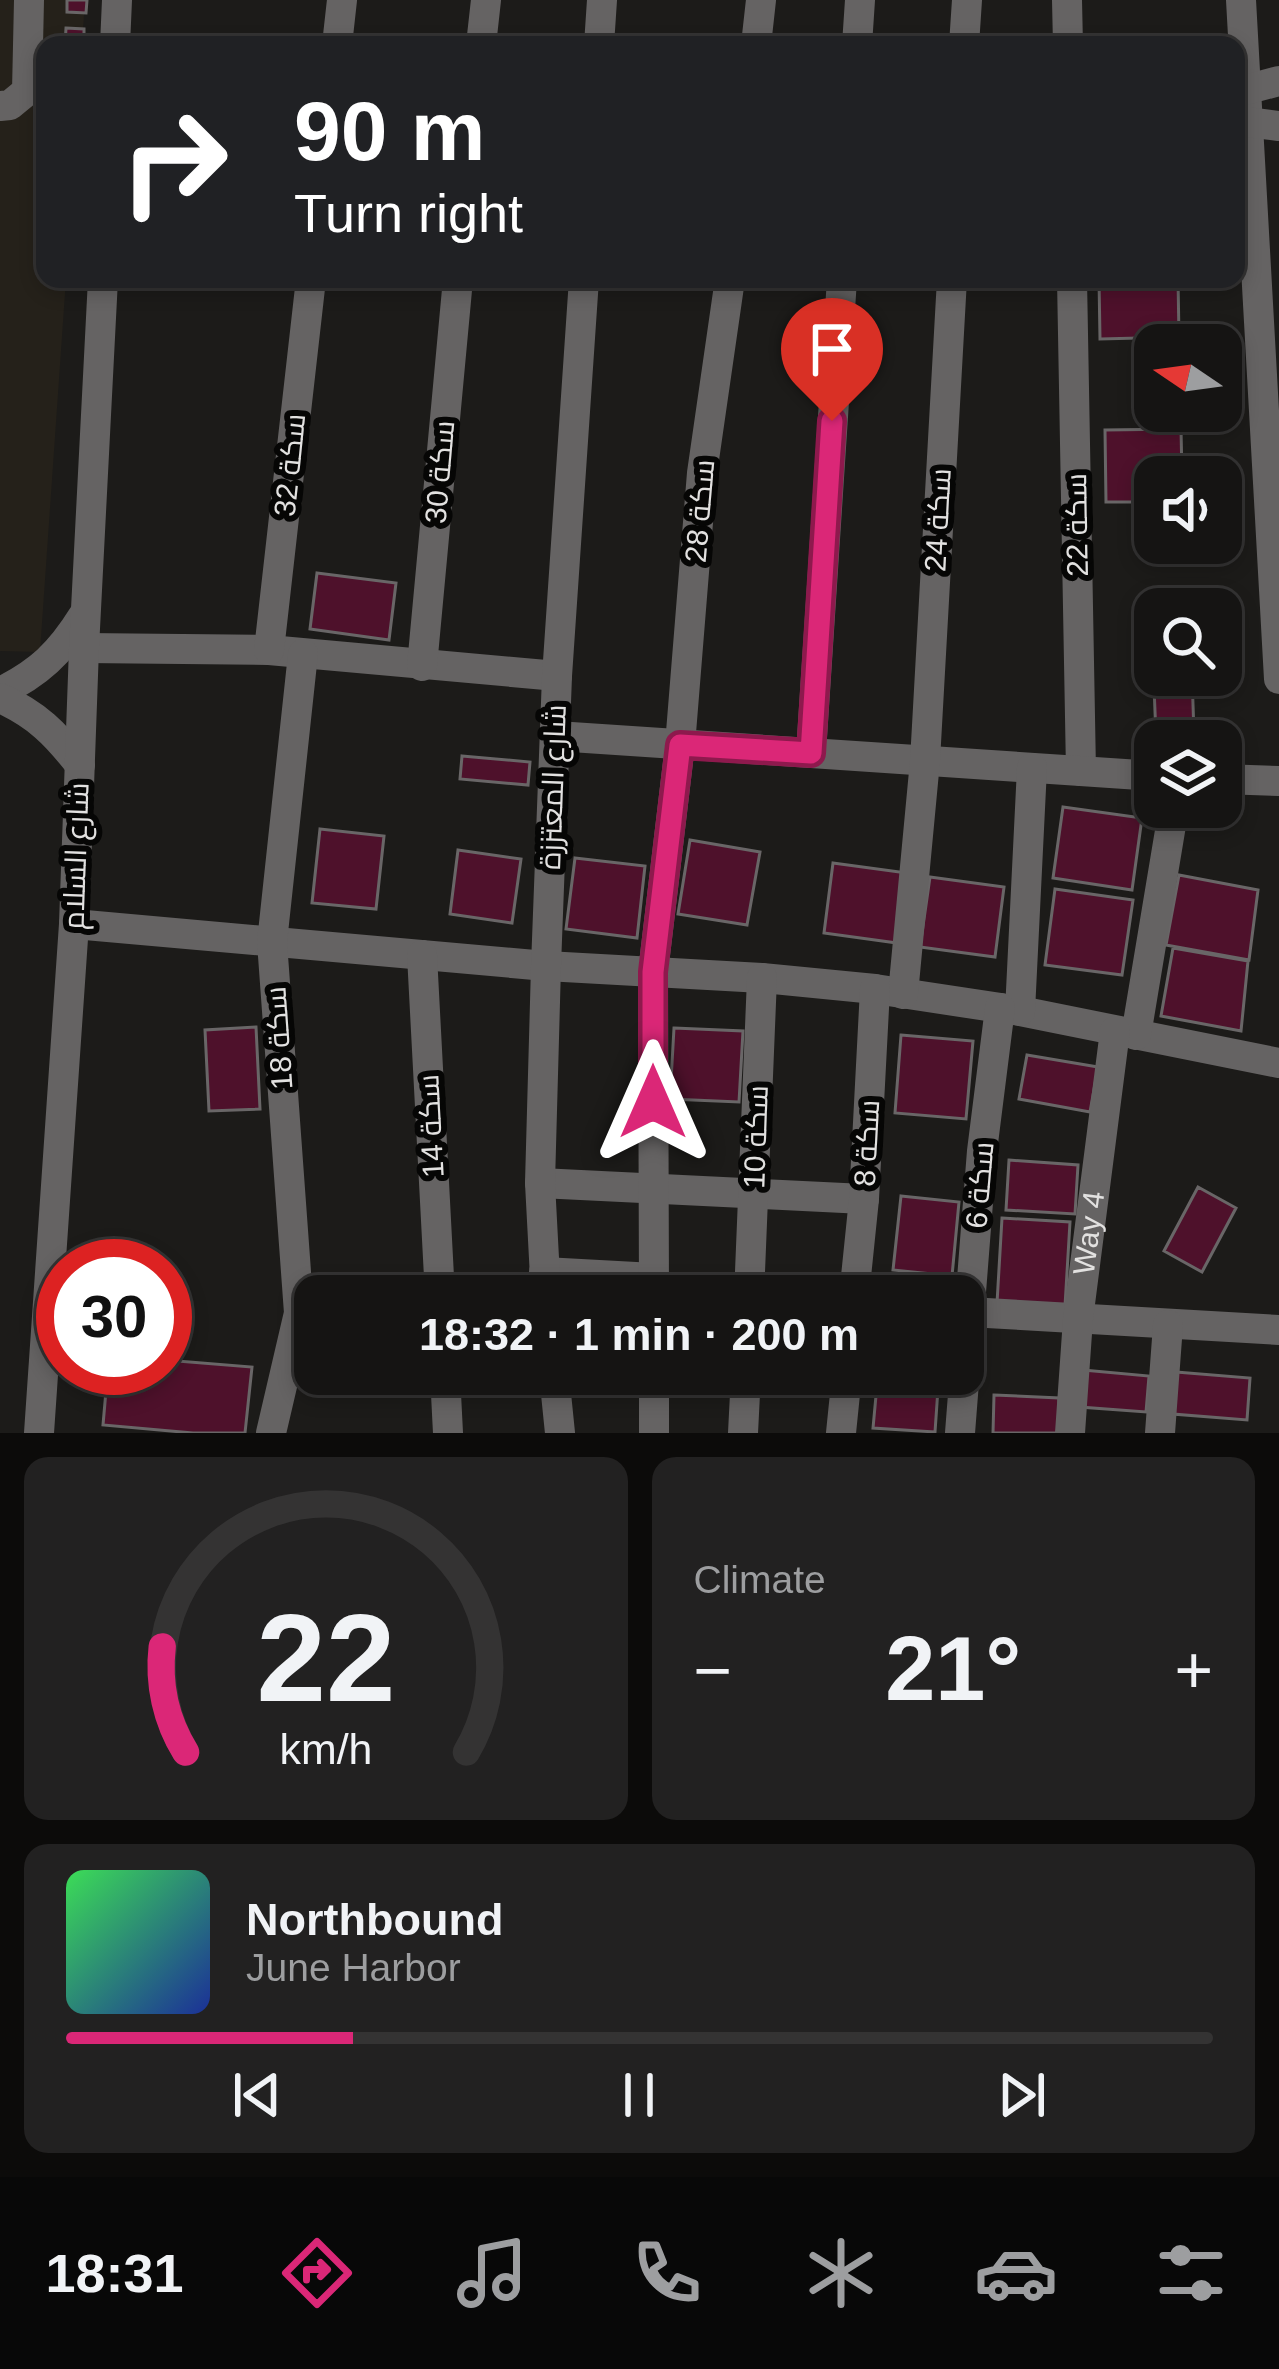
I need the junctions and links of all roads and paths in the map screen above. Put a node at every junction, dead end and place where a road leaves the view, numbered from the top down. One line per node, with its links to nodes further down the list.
1 (29, 0): 23 (street)
2 (117, 0): 11 (street)
3 (342, 0): 12 (street)
4 (486, 0): 13 (street)
5 (602, 0): 14 (street)
6 (761, 0): 15 (street)
7 (860, 0): 16 (street)
8 (967, 0): 17 (street)
9 (1067, 0): 18 (street)
10 (1240, 0): 19 (street)
11 (115, 36)
12 (338, 36)
13 (482, 36)
14 (600, 36)
15 (757, 36)
16 (858, 36)
17 (965, 36)
18 (1068, 36)
19 (1242, 36)
20 (1245, 75): 22 (street)
21 (1279, 81): 22 (street)
22 (1246, 90): 24 (street)
23 (0, 106)
24 (1247, 122): 25 (street); 40 (street)
25 (1279, 126)
26 (103, 288): 34 (street, شارع السلام)
27 (309, 288): 36 (street, سكة 32)
28 (457, 288): 38 (street, سكة 30)
29 (583, 288): 39 (street, شارع المعتززة)
30 (729, 288): 43 (street, سكة 28)
31 (841, 288): 44 (street)
32 (951, 288): 45 (street, سكة 24)
33 (1072, 288): 48 (street, سكة 22)
34 (86, 611): 35 (street, شارع السلام); 41 (street)
35 (84, 647): 36 (street); 46 (street, شارع السلام)
36 (269, 650): 37 (street)
37 (303, 654): 38 (street); 54 (street, سكة 18)
38 (422, 666): 39 (street)
39 (557, 676): 42 (street, شارع المعتززة)
40 (1279, 679)
41 (0, 695): 46 (street)
42 (556, 736): 43 (street); 56 (street, شارع المعتززة)
43 (680, 745): 44 (street); 57 (street, سكة 28)
44 (811, 753): 45 (street)
45 (925, 761): 47 (street); 59 (street, سكة 24)
46 (80, 765): 53 (street, شارع السلام)
47 (1032, 767): 48 (street); 60 (street, سكة 6)
48 (1081, 771): 49 (street)
49 (1134, 775)
50 (1242, 780): 51 (street)
51 (1279, 781)
52 (1169, 828): 61 (street, Way 4)
53 (74, 924): 54 (street); 84 (street, شارع السلام)
54 (272, 941): 55 (street); 83 (street, سكة 18)
55 (422, 955): 56 (street); 67 (street, سكة 14)
56 (546, 966): 57 (street); 63 (street, شارع المعتززة)
57 (653, 972): 58 (street); 64 (street, سكة 28)
58 (762, 979): 59 (street); 65 (street, سكة 10)
59 (889, 991): 60 (street); 66 (street, سكة 8)
60 (1010, 1010): 61 (street); 72 (street, سكة 6)
61 (1125, 1033): 62 (street); 74 (street, Way 4)
62 (1279, 1064)
63 (540, 1183): 64 (street); 68 (street, شارع المعتززة)
64 (654, 1190): 65 (street); 69 (street, سكة 28)
65 (753, 1194): 66 (street); 70 (street, سكة 10)
66 (864, 1199): 71 (street, سكة 8)
67 (439, 1275)
68 (545, 1275)
69 (654, 1275)
70 (750, 1275)
71 (856, 1275)
72 (972, 1275)
73 (984, 1313): 74 (street)
74 (1078, 1319): 75 (street); 91 (street, Way 4)
75 (1168, 1325): 76 (street); 92 (street)
76 (1279, 1330)
77 (446, 1395): 85 (street)
78 (556, 1395): 86 (street)
79 (654, 1395): 87 (street)
80 (745, 1395): 88 (street)
81 (845, 1395): 89 (street)
82 (963, 1395): 90 (street, سكة 6)
83 (278, 1429)
84 (39, 1433)
85 (448, 1433)
86 (560, 1433)
87 (654, 1433)
88 (743, 1433)
89 (841, 1433)
90 (960, 1433)
91 (1070, 1433)
92 (1160, 1433)

